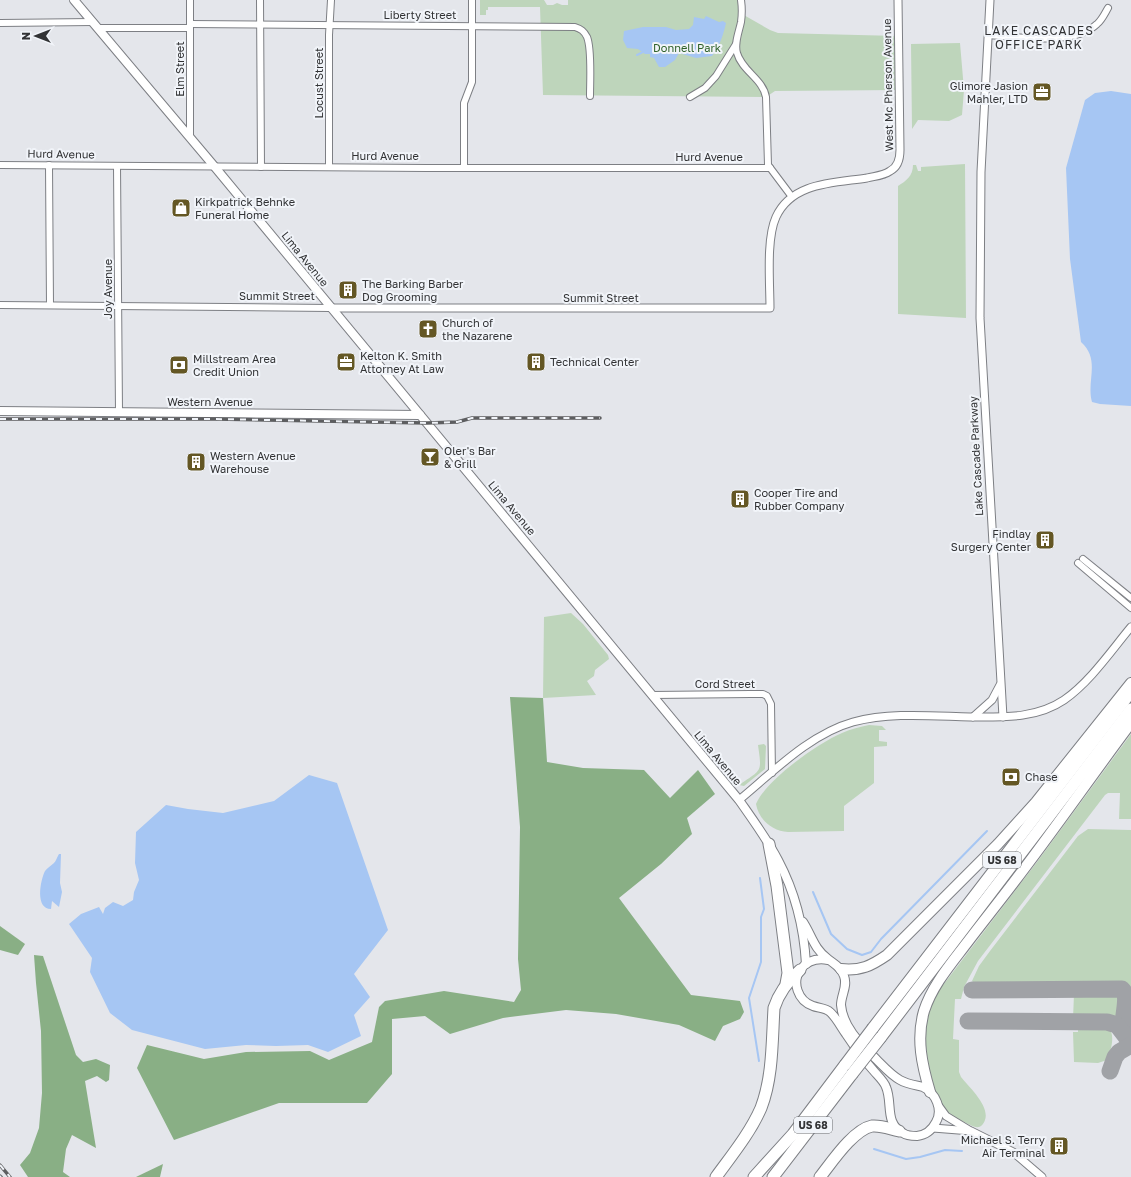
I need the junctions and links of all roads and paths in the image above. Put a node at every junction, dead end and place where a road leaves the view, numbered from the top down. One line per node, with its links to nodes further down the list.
1 (74, 0): 12 (main road, Lima Avenue)
2 (190, 0): 15 (street, Elm Street)
3 (260, 0): 11 (street)
4 (331, 0): 13 (street, Locust Street)
5 (472, 0): 14 (street)
6 (741, 0): 17 (street)
7 (898, 0): 29 (street, West Mc Pherson Avenue)
8 (990, 0): 16 (street, Lake Cascade Parkway)
9 (1108, 8): 16 (street)
10 (0, 23): 12 (street, Liberty Street)
11 (260, 24): 13 (street, Liberty Street); 15 (street, Liberty Street); 25 (street)
12 (95, 25): 15 (street, Liberty Street); 20 (main road, Lima Avenue)
13 (330, 25): 14 (street, Liberty Street); 26 (street, Locust Street)
14 (472, 25): 18 (street, Liberty Street); 27 (street)
15 (190, 26): 20 (street, Elm Street)
16 (988, 35): 40 (street, Lake Cascade Parkway)
17 (736, 44): 19 (street); 28 (street)
18 (590, 96)
19 (690, 97)
20 (190, 137): 24 (main road, Lima Avenue)
21 (0, 165): 22 (street, Hurd Avenue)
22 (49, 165): 23 (street, Hurd Avenue); 31 (street)
23 (117, 166): 24 (street, Hurd Avenue); 32 (street, Joy Avenue)
24 (214, 166): 25 (street, Hurd Avenue); 33 (main road, Lima Avenue)
25 (261, 167): 26 (street, Hurd Avenue)
26 (329, 167): 27 (street, Hurd Avenue)
27 (464, 167): 28 (street, Hurd Avenue)
28 (770, 168): 29 (street)
29 (792, 197): 33 (street, Summit Street)
30 (0, 305): 31 (street, Summit Street)
31 (50, 305): 32 (street, Summit Street)
32 (118, 306): 33 (street, Summit Street); 35 (street, Joy Avenue)
33 (331, 308): 36 (main road, Lima Avenue)
34 (0, 411): 35 (main road, Western Avenue)
35 (119, 412): 36 (main road, Western Avenue)
36 (420, 414): 43 (main road, Lima Avenue)
37 (1131, 598): 38 (street)
38 (1131, 608)
39 (1131, 627): 46 (street)
40 (1001, 683): 45 (street); 46 (street, Lake Cascade Parkway)
41 (1131, 683): 54 (highway)
42 (1131, 692): 56 (highway, US 68, bridge)
43 (652, 695): 48 (street, Cord Street); 49 (main road, Lima Avenue)
44 (1131, 709): 56 (highway, US 68, bridge)
45 (973, 717): 46 (street); 48 (street)
46 (1003, 717)
47 (1131, 723): 57 (highway)
48 (772, 773): 49 (street)
49 (739, 800): 50 (main road, Lima Avenue)
50 (769, 844): 51 (main road, Lima Avenue); 55 (highway)
51 (799, 916): 52 (main road); 53 (main road, Lima Avenue)
52 (828, 960): 53 (main road); 54 (main road)
53 (803, 967): 55 (highway); 60 (main road, Lima Avenue)
54 (841, 969): 57 (main road)
55 (786, 984): 63 (highway)
56 (849, 1069): 62 (highway, US 68); 66 (highway, US 68)
57 (930, 1092): 58 (main road)
58 (938, 1105): 59 (main road); 61 (street)
59 (933, 1128): 60 (main road); 61 (street)
60 (899, 1131): 67 (highway)
61 (971, 1131): 68 (street)
62 (793, 1134): 64 (highway, US 68); 65 (highway)
63 (716, 1177)
64 (754, 1177)
65 (762, 1177)
66 (773, 1177)
67 (820, 1177)
68 (1042, 1177)

